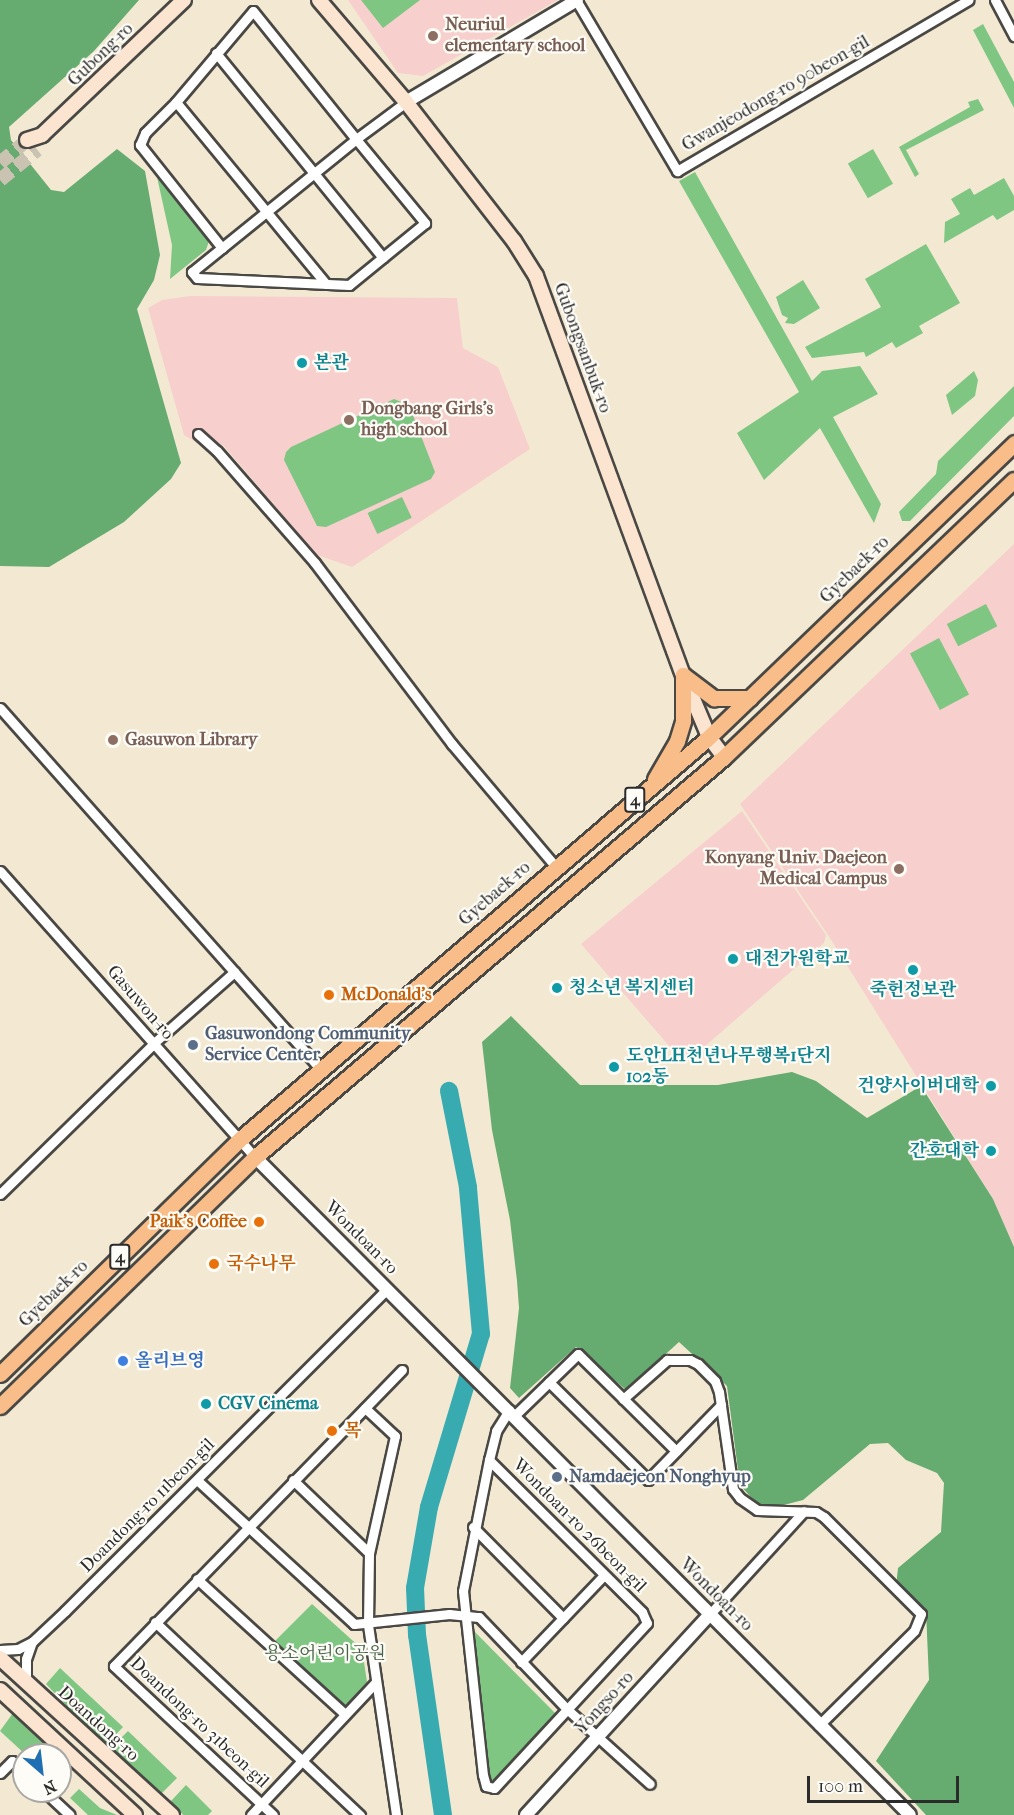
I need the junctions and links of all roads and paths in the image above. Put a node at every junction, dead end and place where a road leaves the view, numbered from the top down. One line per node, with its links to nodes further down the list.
1 (184, 0): 10 (main road, Gubong-ro)
2 (319, 0): 9 (main road, Gubongsanbuk-ro)
3 (576, 0): 4 (street, Gwanjeodong-ro 90beon-gil); 9 (street)
4 (968, 0)
5 (995, 0): 6 (street)
6 (1014, 36)
7 (216, 53): 8 (street); 11 (street); 14 (street)
8 (177, 102): 15 (street); 16 (street)
9 (406, 102): 11 (street); 22 (main road, Gubongsanbuk-ro)
10 (42, 135): 12 (main road); 13 (main road)
11 (356, 139): 14 (street); 17 (street)
12 (27, 140)
13 (37, 150)
14 (314, 173): 15 (street); 17 (street)
15 (267, 211): 16 (street); 18 (street)
16 (222, 248): 18 (street)
17 (383, 258): 18 (street)
18 (326, 284)
19 (198, 434): 28 (street)
20 (1014, 443): 23 (main road, Gyebaek-ro / 4)
21 (1014, 480): 26 (main road, 4)
22 (683, 675): 23 (main road); 25 (main road, Gubongsanbuk-ro); 27 (main road)
23 (750, 698): 25 (main road, Gyebaek-ro / 4)
24 (0, 708): 30 (street)
25 (709, 737): 26 (main road, Gubongsanbuk-ro); 27 (main road, Gyebaek-ro / 4)
26 (724, 757): 34 (main road, 4)
27 (650, 787): 28 (main road, Gyebaek-ro / 4)
28 (556, 867): 32 (main road, Gyebaek-ro / 4)
29 (0, 872): 31 (street, Gasuwon-ro)
30 (234, 972): 31 (street); 32 (street)
31 (155, 1042): 33 (street, Gasuwon-ro); 35 (street)
32 (321, 1070): 33 (main road, Gyebaek-ro / 4)
33 (239, 1140): 34 (street, Gasuwon-ro); 38 (main road, Gyebaek-ro / 4)
34 (255, 1158): 36 (street, Wondoan-ro); 42 (main road, 4)
35 (0, 1194)
36 (387, 1289): 44 (street, Wondoan-ro); 47 (street, Doandong-ro 11beon-gil)
37 (402, 1370): 43 (street)
38 (0, 1374)
39 (549, 1382): 40 (street, Wondoan-ro 26beon-gil); 44 (street, Wondoan-ro 26beon-gil); 45 (street)
40 (623, 1399): 41 (street); 45 (street)
41 (721, 1405): 45 (street); 49 (street)
42 (0, 1406)
43 (365, 1408): 48 (street); 52 (street)
44 (511, 1413): 46 (street, Wondoan-ro 26beon-gil); 56 (street, Wondoan-ro)
45 (676, 1451)
46 (489, 1460): 51 (street, Wondoan-ro 26beon-gil); 53 (street, Wondoan-ro 26beon-gil)
47 (197, 1480): 50 (street); 60 (street, Doandong-ro 11beon-gil)
48 (293, 1480): 50 (street); 52 (street)
49 (804, 1511): 56 (street); 70 (street)
50 (246, 1527): 54 (street); 59 (street)
51 (473, 1527): 55 (street, Wondoan-ro 26beon-gil); 57 (street)
52 (369, 1553): 59 (street)
53 (604, 1575): 57 (street); 68 (street, Wondoan-ro 26beon-gil)
54 (197, 1579): 58 (street); 69 (street)
55 (464, 1614): 59 (street); 63 (street); 68 (street, Wondoan-ro 26beon-gil)
56 (710, 1614): 70 (street, Wondoan-ro); 71 (street, Yongso-ro)
57 (563, 1618): 63 (street)
58 (155, 1622): 72 (street); 77 (street, Doandong-ro 31beon-gil)
59 (368, 1626): 65 (street)
60 (32, 1641): 61 (street); 64 (street)
61 (0, 1650)
62 (0, 1658): 64 (main road, Doandong-ro)
63 (521, 1662): 68 (street)
64 (26, 1682): 80 (main road, Doandong-ro)
65 (375, 1683): 69 (street, Doandong-ro 31beon-gil); 84 (street)
66 (0, 1690): 67 (main road)
67 (5, 1700): 79 (main road)
68 (568, 1710): 71 (street)
69 (345, 1714): 72 (street, Doandong-ro 31beon-gil)
70 (819, 1725): 86 (street, Wondoan-ro)
71 (598, 1738): 75 (street); 85 (street, Yongso-ro)
72 (303, 1759): 77 (street, Doandong-ro 31beon-gil); 83 (street)
73 (12, 1761): 74 (street)
74 (0, 1773)
75 (650, 1784)
76 (57, 1803): 78 (street)
77 (261, 1804): 81 (street, Doandong-ro 31beon-gil); 82 (street, Doandong-ro 31beon-gil)
78 (70, 1815)
79 (135, 1815)
80 (172, 1815)
81 (251, 1815)
82 (273, 1815)
83 (360, 1815)
84 (396, 1815)
85 (526, 1815)
86 (910, 1815)

